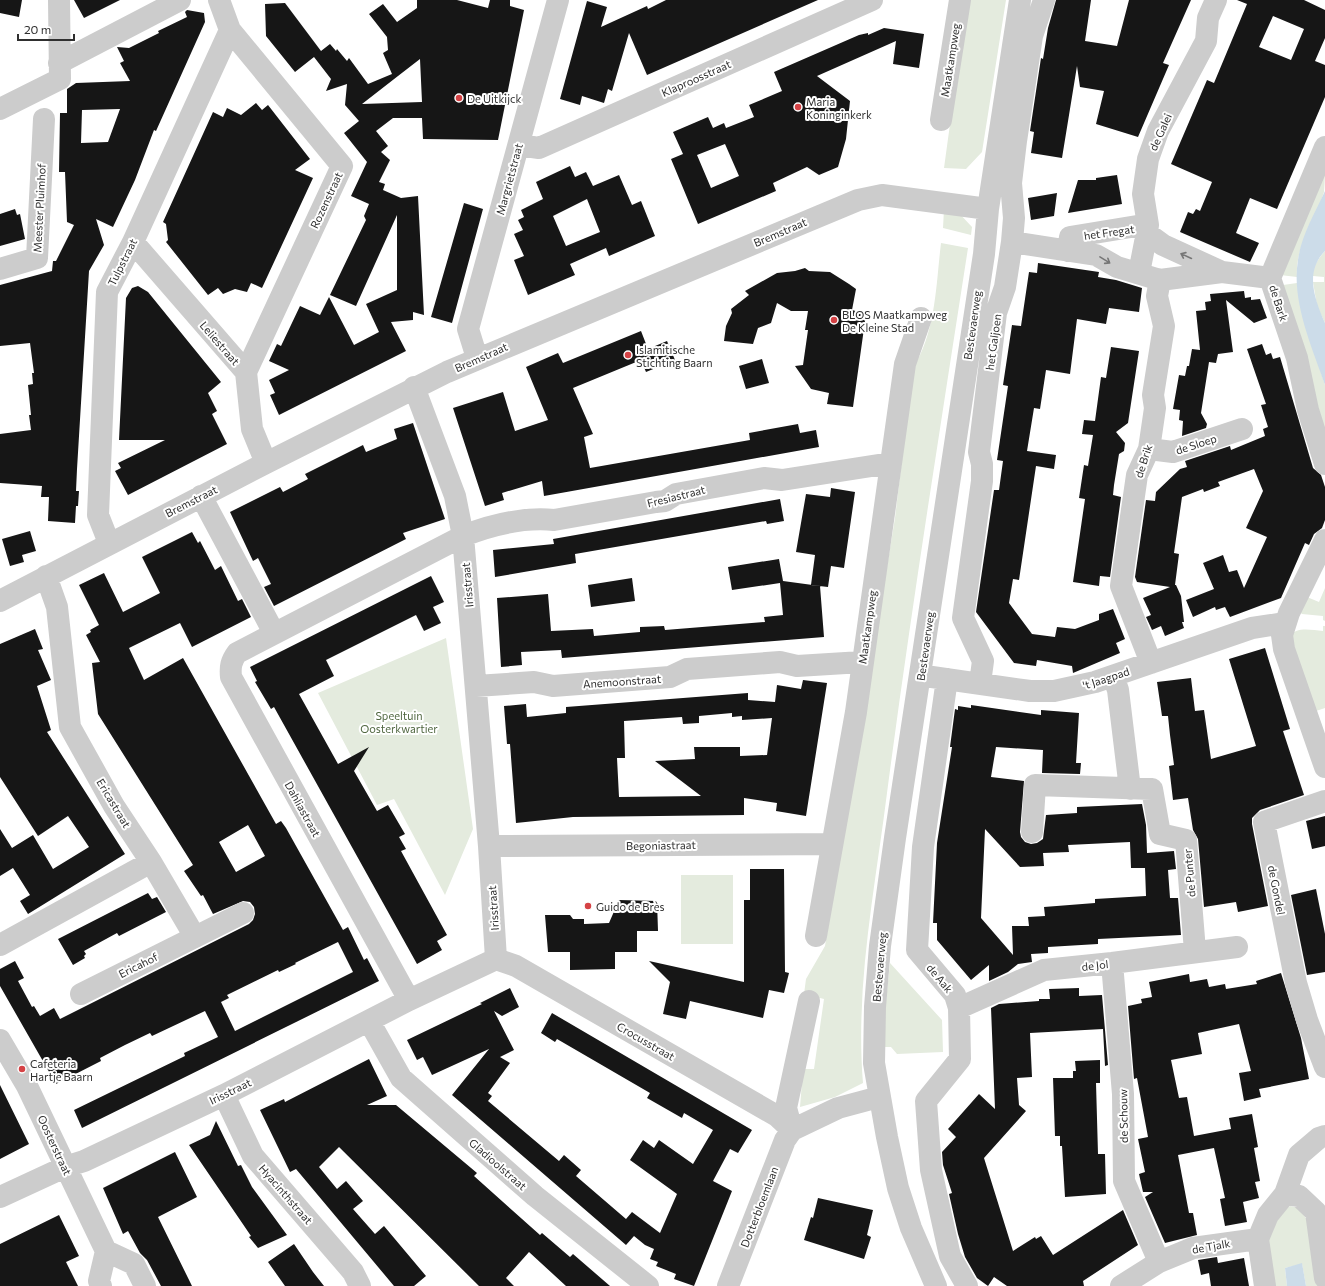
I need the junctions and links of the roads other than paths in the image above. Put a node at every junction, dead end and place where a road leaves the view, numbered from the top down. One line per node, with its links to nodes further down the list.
1 (59, 0): 11 (street)
2 (180, 0): 11 (street)
3 (219, 0): 10 (street)
4 (558, 0): 15 (street, Margrietstraat)
5 (872, 0): 15 (street, Klaproosstraat)
6 (960, 0): 14 (street, Maatkampweg)
7 (1020, 0): 17 (street, Bestevaerweg)
8 (1044, 0): 20 (street, het Galjoen)
9 (1216, 0): 18 (street, de Galei)
10 (230, 30): 19 (street, Tulpstraat); 29 (street, Rozenstraat)
11 (59, 71): 12 (street)
12 (0, 109)
13 (44, 119): 22 (street, Meester Pluimhof)
14 (941, 120)
15 (518, 145): 28 (street, Margrietstraat)
16 (1325, 147): 25 (street, de Bark)
17 (988, 209): 28 (street, Bremstraat); 46 (street, Bestevaerweg)
18 (1147, 232): 21 (street, het Fregat); 23 (street, het Fregat, one-way to 18); 24 (street, de Galei)
19 (133, 242): 29 (street, Leliestraat); 39 (street, Tulpstraat)
20 (1012, 242): 21 (street, het Fregat); 49 (street, het Galjoen)
21 (1068, 251): 24 (street, het Fregat, one-way to 24)
22 (0, 269)
23 (1222, 272): 25 (street, het Fregat); 26 (street, het Fregat)
24 (1139, 273): 26 (street, het Fregat)
25 (1270, 278): 35 (street, de Bark)
26 (1160, 280): 32 (street, de Brik)
27 (921, 318): 34 (street, Maatkampweg)
28 (477, 358): 30 (street, Bremstraat)
29 (246, 372): 33 (street, Leliestraat)
30 (414, 387): 33 (street, Bremstraat); 37 (street, Irisstraat)
31 (1242, 429): 32 (street, de Sloep)
32 (1149, 449): 45 (street, de Brik)
33 (266, 463): 36 (street, Bremstraat)
34 (891, 463): 37 (street, Fresiastraat); 44 (street, Maatkampweg)
35 (1325, 464)
36 (201, 496): 39 (street, Bremstraat); 43 (street)
37 (462, 536): 43 (street, Dahliastraat); 50 (street, Irisstraat)
38 (1325, 540): 42 (street)
39 (109, 544): 40 (street, Bremstraat)
40 (46, 576): 41 (street, Bremstraat); 57 (street, Ericastraat)
41 (0, 601)
42 (1285, 623): 45 (street, 't Jaagpad); 51 (street)
43 (274, 633): 67 (street, Dahliastraat)
44 (862, 662): 50 (street, Anemoonstraat); 55 (street, Maatkampweg)
45 (1150, 662): 47 (street, 't Jaagpad)
46 (920, 676): 48 (street, 't Jaagpad); 74 (street, Bestevaerweg)
47 (1113, 676): 49 (street, 't Jaagpad); 52 (street)
48 (947, 679): 49 (street, 't Jaagpad); 69 (street, de Aak)
49 (980, 683)
50 (476, 686): 56 (street, Irisstraat)
51 (1325, 767)
52 (1130, 789): 54 (street, de Punter); 63 (street, de Punter)
53 (1325, 800): 72 (street, de Gondel)
54 (1032, 832)
55 (832, 844): 56 (street, Begoniastraat); 59 (street, Maatkampweg)
56 (489, 846): 64 (street, Irisstraat)
57 (151, 862): 60 (street); 61 (street)
58 (243, 913): 60 (street, Ericahof)
59 (816, 936)
60 (195, 937): 66 (street, Ericahof)
61 (0, 945)
62 (1237, 947): 63 (street, de Jol)
63 (1195, 951): 65 (street, de Jol)
64 (496, 959): 67 (street, Irisstraat); 75 (street, Crocusstraat)
65 (1112, 963): 69 (street, de Jol); 82 (street, de Schouw)
66 (81, 994)
67 (409, 1000): 70 (street, Irisstraat)
68 (809, 1001): 75 (street)
69 (959, 1008): 90 (street, de Aak)
70 (369, 1021): 73 (street, Irisstraat); 87 (street, Gladioolstraat)
71 (0, 1040): 77 (street, Oosterstraat)
72 (1325, 1067)
73 (224, 1095): 77 (street, Irisstraat); 86 (street, Hyacinthstraat)
74 (879, 1097): 75 (street); 89 (street, Bestevaerweg)
75 (792, 1130): 88 (street, Dotterbloemlaan)
76 (1325, 1136): 78 (street)
77 (65, 1167): 79 (street, Irisstraat); 81 (street, Oosterstraat)
78 (1285, 1194): 80 (street); 83 (street)
79 (0, 1198)
80 (1258, 1239): 82 (street, de Tjalk); 92 (street)
81 (106, 1251): 84 (street); 85 (street)
82 (1159, 1262): 91 (street, de Tjalk)
83 (1325, 1278)
84 (101, 1286)
85 (145, 1286)
86 (360, 1286)
87 (648, 1286)
88 (728, 1286)
89 (936, 1286)
90 (967, 1286)
91 (1121, 1286)
92 (1265, 1286)

